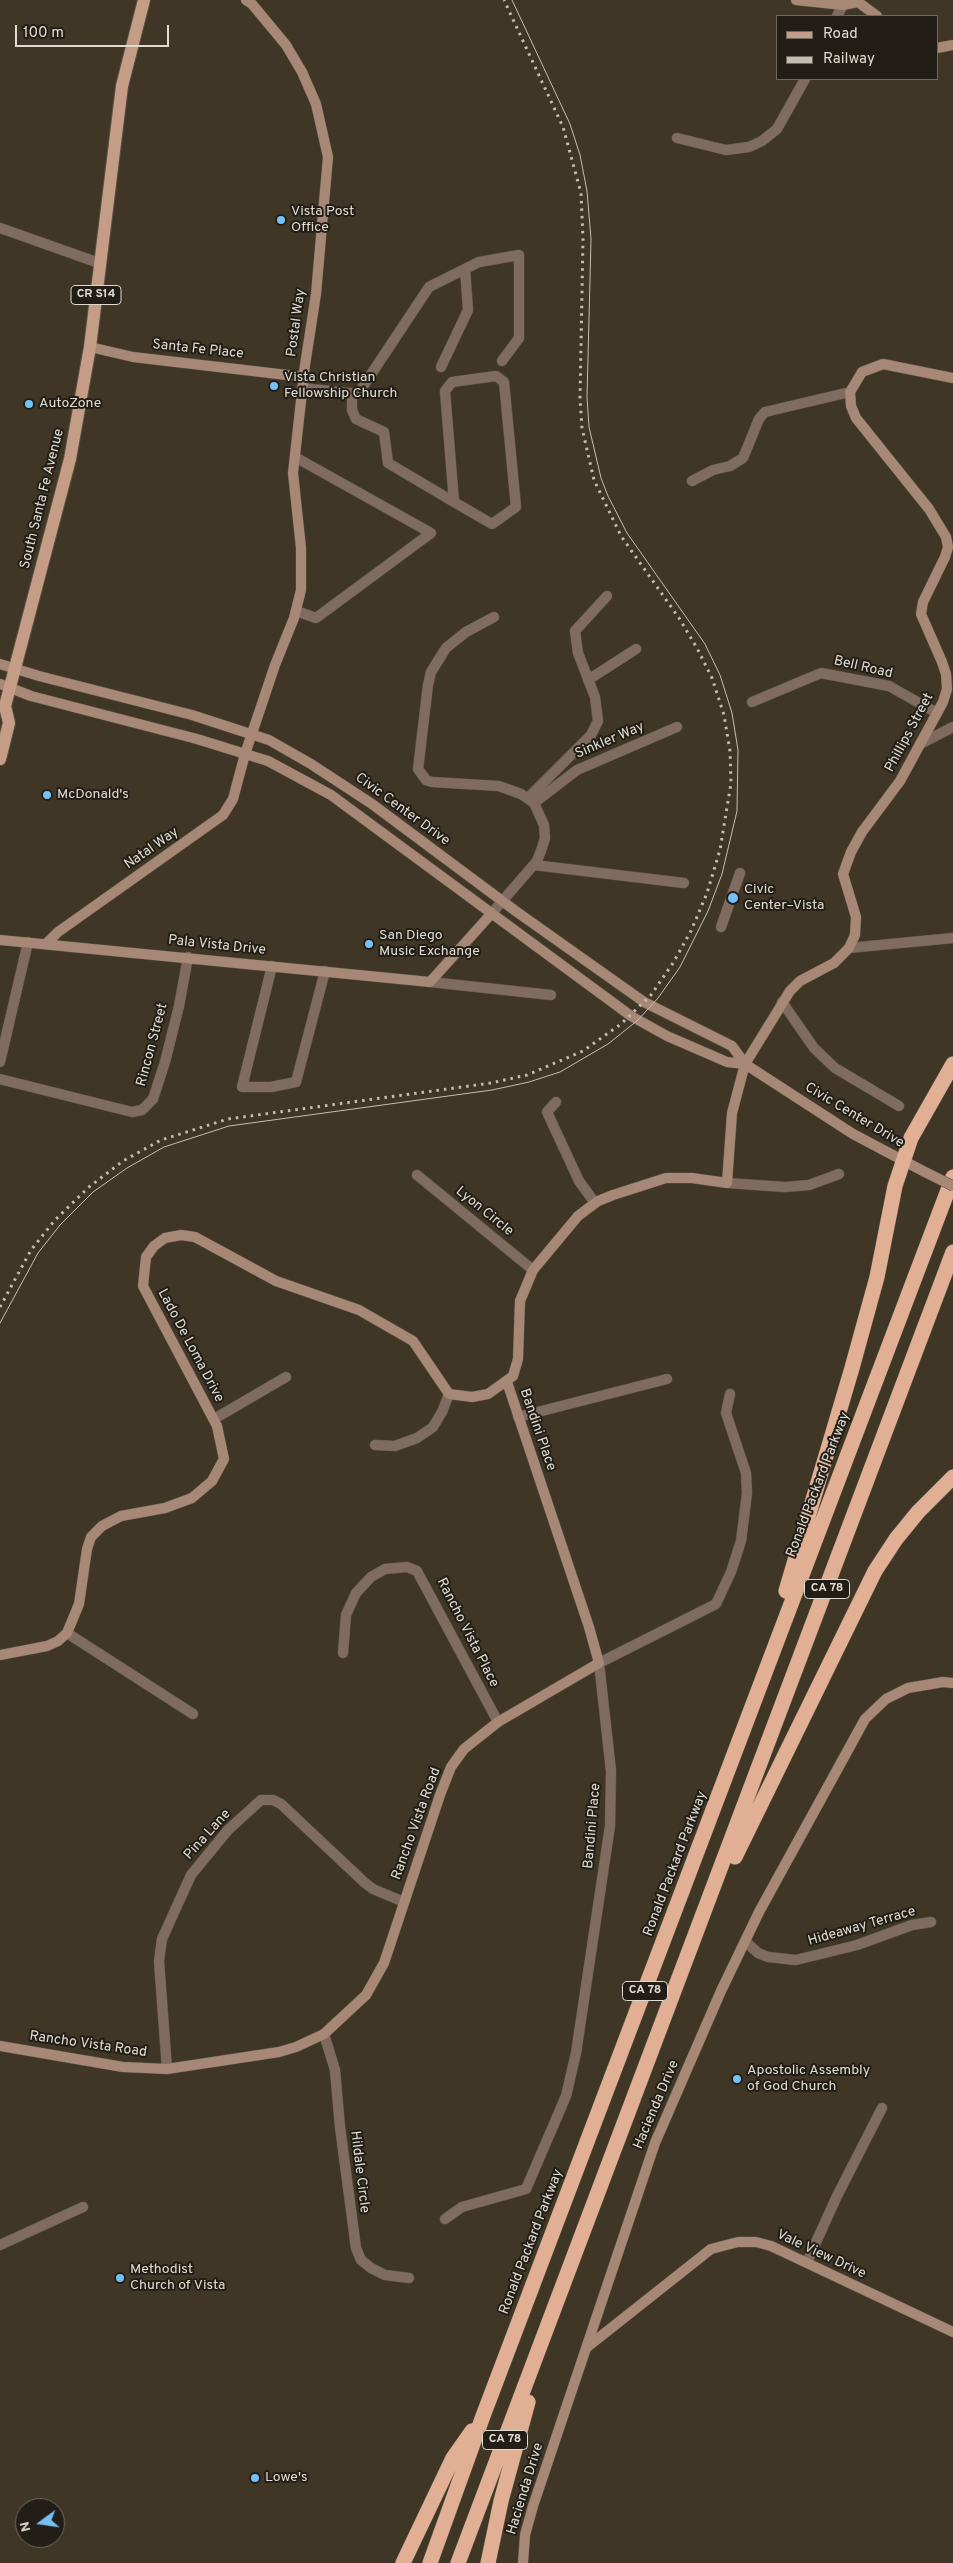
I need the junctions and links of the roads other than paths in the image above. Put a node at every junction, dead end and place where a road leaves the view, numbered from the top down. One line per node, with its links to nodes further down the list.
1 (144, 0): 12 (main road, South Santa Fe Avenue / CR S14)
2 (246, 0): 17 (street, Postal Way)
3 (796, 0): 4 (street)
4 (843, 5): 5 (street); 6 (street)
5 (838, 15)
6 (876, 15)
7 (953, 45): 8 (street)
8 (938, 48)
9 (804, 80): 10 (street)
10 (677, 138)
11 (0, 228): 12 (street)
12 (99, 263): 14 (main road, South Santa Fe Avenue / CR S14)
13 (465, 269): 15 (street); 16 (street); 21 (street)
14 (90, 346): 17 (street, Santa Fe Place); 30 (main road, South Santa Fe Avenue / CR S14)
15 (502, 361)
16 (441, 367)
17 (304, 377): 19 (street, Postal Way)
18 (953, 378): 20 (street)
19 (302, 388): 21 (street); 22 (street, Postal Way)
20 (850, 392): 23 (street); 32 (street, Phillips Street)
21 (352, 393): 24 (street)
22 (295, 457): 26 (street, Postal Way); 26 (street)
23 (692, 481)
24 (454, 502): 24 (street)
25 (607, 596): 31 (street)
26 (296, 611): 39 (street, Postal Way)
27 (494, 617): 43 (street)
28 (636, 649): 31 (street)
29 (0, 664): 30 (street, Civic Center Drive)
30 (16, 667): 33 (main road, South Santa Fe Avenue / CR S14); 39 (street, Civic Center Drive)
31 (588, 680): 43 (street)
32 (950, 683): 36 (street, Phillips Street)
33 (5, 686): 35 (main road, South Santa Fe Avenue / CR S14); 41 (street, Civic Center Drive)
34 (752, 702): 36 (street, Bell Road)
35 (2, 709): 42 (main road, South Santa Fe Avenue / CR S14)
36 (937, 713): 40 (street, Phillips Street)
37 (677, 727): 43 (street, Sinkler Way)
38 (953, 727): 40 (street)
39 (252, 733): 41 (street, Postal Way); 47 (street, Civic Center Drive)
40 (920, 744): 54 (street, Phillips Street)
41 (245, 754): 48 (street, Civic Center Drive); 53 (street, Natal Way)
42 (0, 759)
43 (531, 800): 44 (street)
44 (534, 865): 46 (street); 47 (street)
45 (740, 873): 49 (street)
46 (684, 883)
47 (503, 901): 48 (street); 62 (street, Civic Center Drive)
48 (492, 913): 58 (street); 62 (street, Civic Center Drive)
49 (721, 927)
50 (953, 938): 54 (street)
51 (0, 940): 52 (street, Pala Vista Drive)
52 (28, 942): 53 (street, Pala Vista Drive); 61 (street)
53 (46, 944): 55 (street, Pala Vista Drive)
54 (849, 948): 60 (street)
55 (188, 957): 56 (street, Pala Vista Drive); 64 (street, Rincon Street)
56 (272, 966): 57 (street, Pala Vista Drive); 57 (street)
57 (325, 971): 58 (street, Pala Vista Drive)
58 (430, 982): 59 (street, Pala Vista Drive)
59 (551, 995)
60 (782, 1002): 62 (street); 66 (street)
61 (0, 1062)
62 (745, 1064): 67 (street, Civic Center Drive); 71 (street)
63 (953, 1064): 67 (highway)
64 (0, 1079)
65 (556, 1102): 73 (street)
66 (899, 1106)
67 (903, 1162): 72 (street, Civic Center Drive, bridge); 91 (highway)
68 (839, 1174): 71 (street)
69 (417, 1175): 75 (street, Lyon Circle)
70 (953, 1176): 91 (highway, Ronald Packard Parkway / CA 78)
71 (727, 1183): 73 (street)
72 (953, 1186)
73 (595, 1203): 75 (street)
74 (953, 1252): 95 (highway, CA 78)
75 (533, 1270): 78 (street)
76 (286, 1377): 82 (street)
77 (667, 1379): 81 (street)
78 (506, 1382): 79 (street); 81 (street, Bandini Place)
79 (449, 1394): 82 (street, Lado De Loma Drive); 83 (street)
80 (730, 1394): 88 (street, Rancho Vista Road)
81 (518, 1417): 88 (street, Bandini Place)
82 (214, 1419): 85 (street, Lado De Loma Drive)
83 (375, 1445)
84 (953, 1477): 95 (highway)
85 (67, 1633): 87 (street); 90 (street)
86 (343, 1654): 92 (street, Rancho Vista Place)
87 (0, 1655)
88 (599, 1663): 92 (street, Rancho Vista Road); 102 (street, Bandini Place)
89 (953, 1683): 96 (street, Hacienda Drive)
90 (193, 1714)
91 (747, 1719): 109 (highway, Ronald Packard Parkway / CA 78)
92 (498, 1722): 93 (street, Rancho Vista Road)
93 (404, 1902): 97 (street, Rancho Vista Road); 99 (street, Pina Lane)
94 (931, 1922): 96 (street, Hideaway Terrace)
95 (700, 1925): 106 (highway, CA 78)
96 (745, 1941): 108 (street, Hacienda Drive)
97 (324, 2034): 99 (street, Rancho Vista Road); 105 (street, Hildale Circle)
98 (0, 2046): 99 (street, Rancho Vista Road)
99 (167, 2069)
100 (882, 2108): 104 (street)
101 (83, 2207): 103 (street)
102 (445, 2219)
103 (0, 2245)
104 (807, 2262): 107 (street, Vale View Drive); 108 (street, Vale View Drive)
105 (409, 2278)
106 (551, 2316): 112 (highway, CA 78); 113 (highway)
107 (953, 2332)
108 (585, 2349): 114 (street, Hacienda Drive)
109 (483, 2416): 110 (highway); 111 (highway, Ronald Packard Parkway / CA 78)
110 (402, 2563)
111 (430, 2563)
112 (458, 2563)
113 (488, 2563)
114 (523, 2563)

